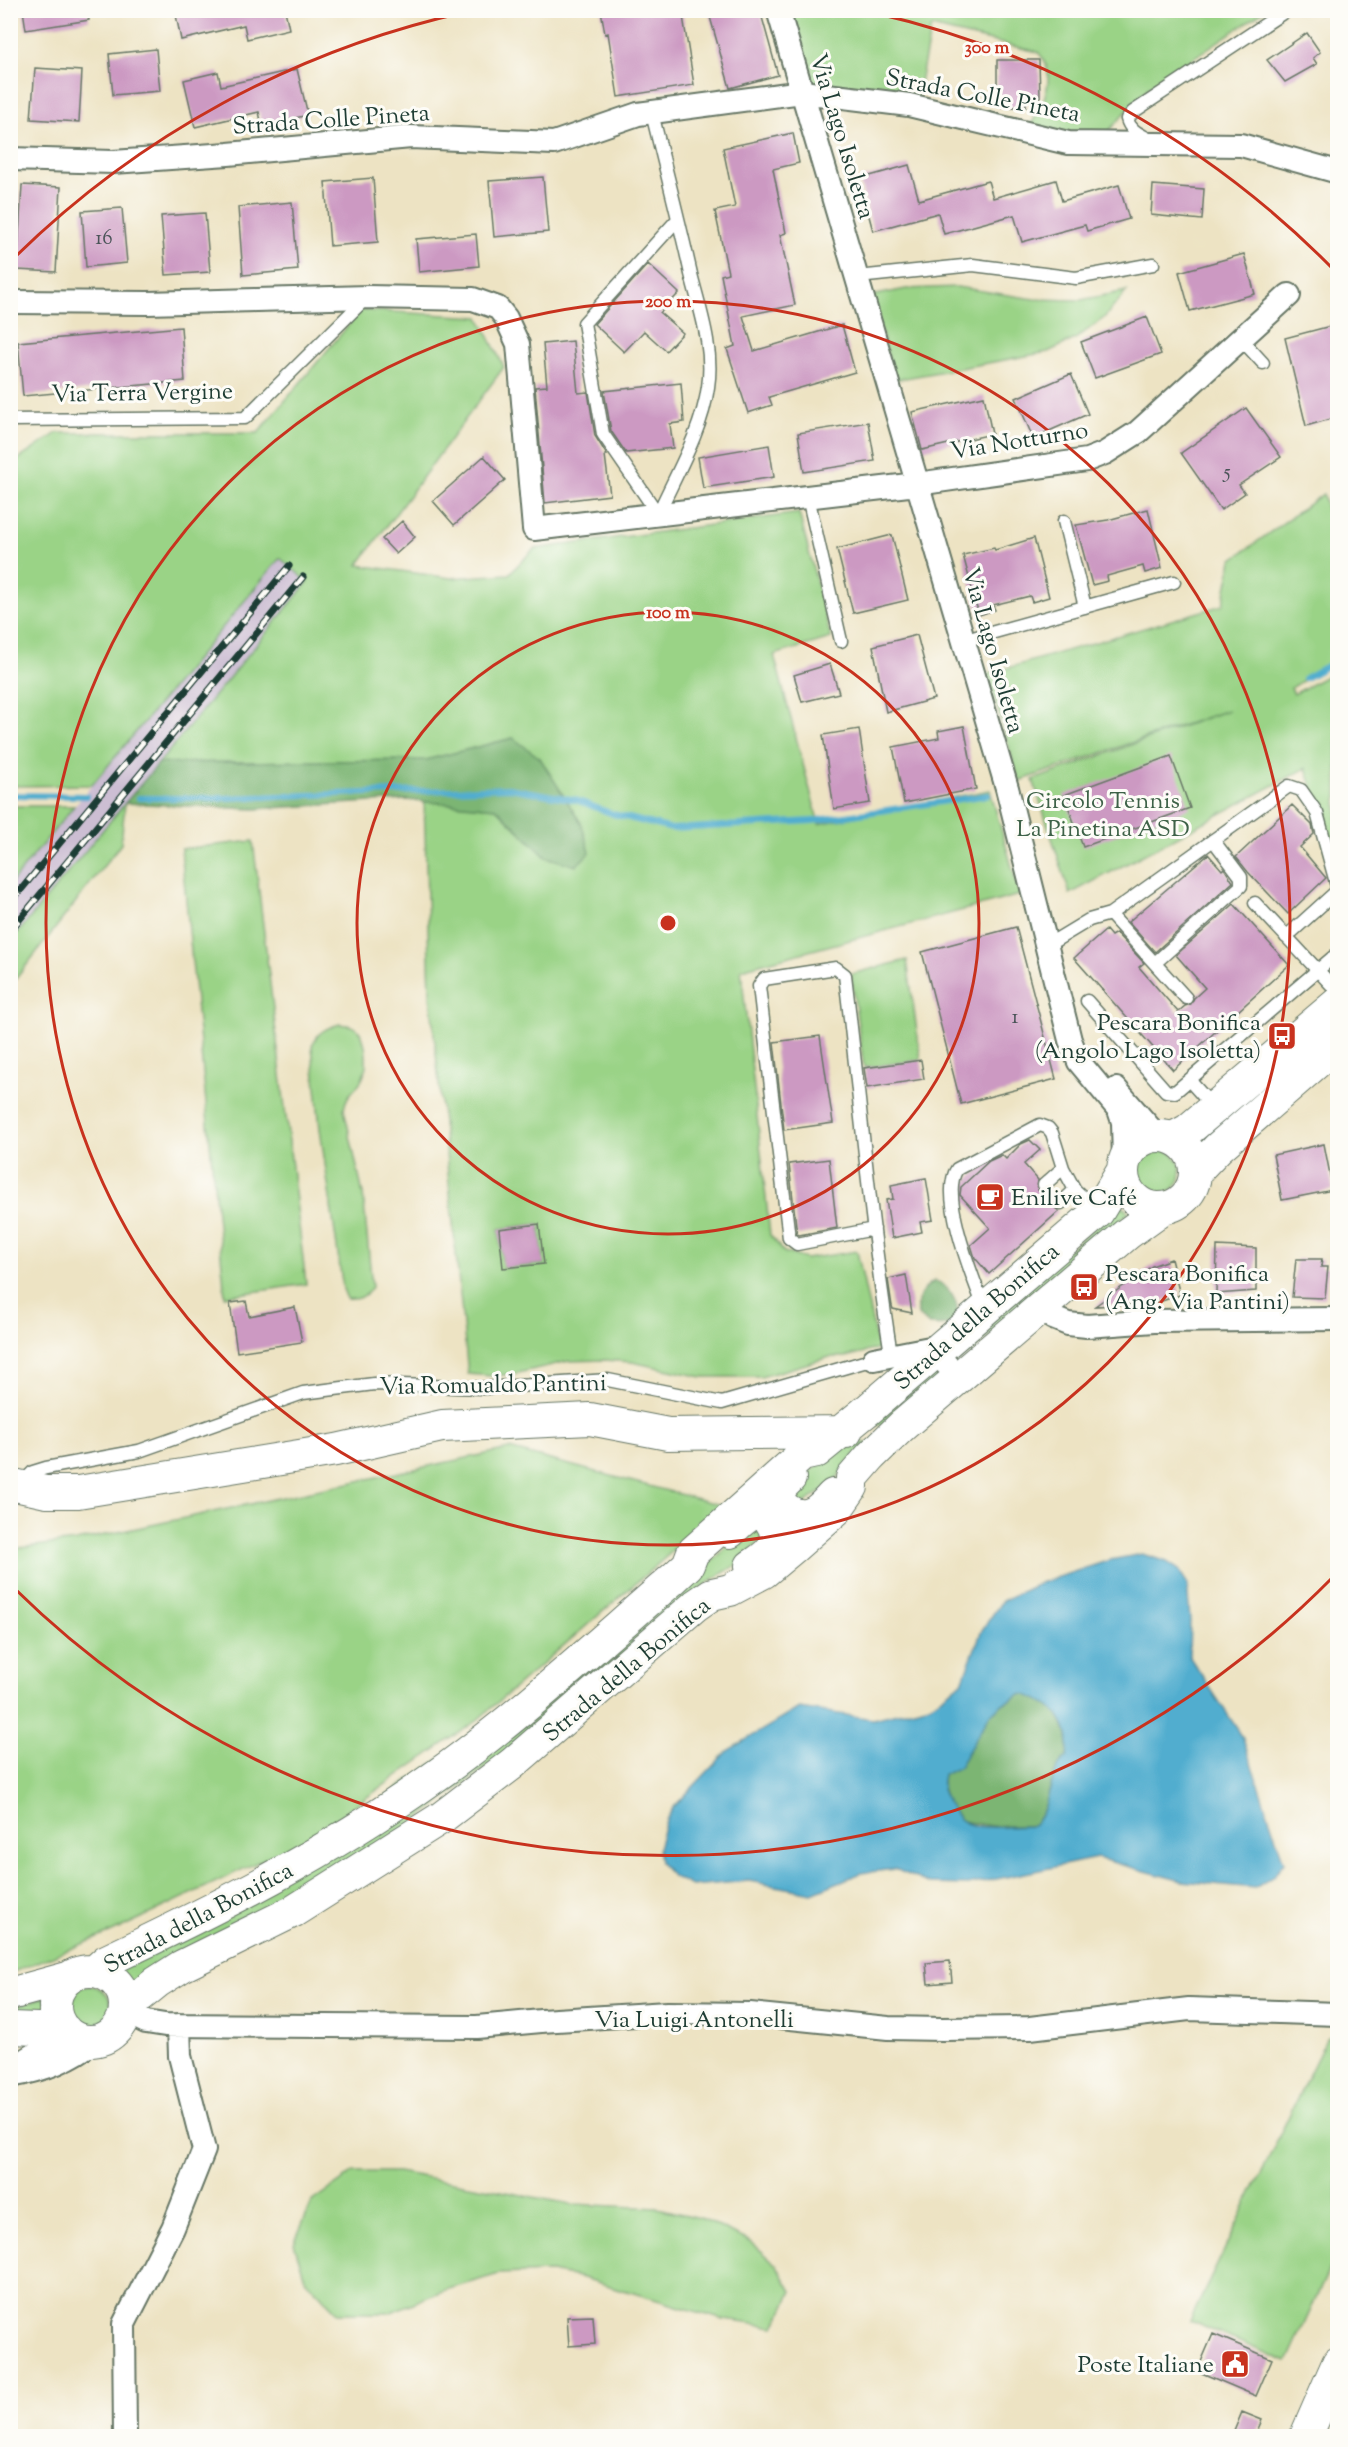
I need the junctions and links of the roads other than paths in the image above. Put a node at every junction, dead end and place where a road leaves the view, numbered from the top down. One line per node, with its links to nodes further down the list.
1 (778, 10): 3 (street, Via Lago Isoletta)
2 (1287, 10): 5 (lane)
3 (802, 92): 4 (street, Strada Colle Pineta); 5 (street, Strada Colle Pineta); 10 (street, Via Lago Isoletta)
4 (652, 113): 6 (street, Strada Colle Pineta); 8 (lane)
5 (1160, 144): 7 (street, Strada Colle Pineta)
6 (10, 159)
7 (1338, 172)
8 (678, 219): 19 (lane); 19 (lane)
9 (1153, 264): 10 (lane)
10 (858, 277): 17 (street, Via Lago Isoletta)
11 (1289, 295): 14 (street, Via Notturno)
12 (368, 297): 13 (street); 16 (lane, Via Terra Vergine); 19 (street, Via Notturno)
13 (10, 302)
14 (1241, 339): 15 (lane); 17 (street, Via Notturno)
15 (1263, 363)
16 (10, 420)
17 (917, 484): 18 (street, Via Notturno); 24 (street, Via Lago Isoletta)
18 (808, 497): 19 (street, Via Notturno); 23 (lane)
19 (658, 514)
20 (1064, 521): 22 (lane)
21 (1174, 582): 22 (lane)
22 (1085, 607): 24 (lane)
23 (841, 641)
24 (962, 641): 30 (street, Via Lago Isoletta)
25 (1213, 840): 26 (lane); 28 (lane); 32 (lane)
26 (1338, 890): 29 (lane)
27 (1255, 903): 29 (lane)
28 (1110, 914): 30 (lane); 32 (lane)
29 (1286, 937): 33 (lane)
30 (1046, 946): 38 (street, Via Lago Isoletta)
31 (1338, 953): 33 (lane)
32 (1155, 963): 35 (lane)
33 (1317, 970): 34 (lane); 40 (lane)
34 (1338, 992)
35 (1186, 998)
36 (1087, 1001): 40 (lane)
37 (1338, 1003): 41 (main road)
38 (1070, 1040): 42 (street, Via Lago Isoletta); 43 (street, Via Lago Isoletta)
39 (1338, 1044): 45 (main road)
40 (1189, 1080): 41 (lane)
41 (1214, 1108): 42 (main road)
42 (1165, 1137): 43 (main road); 45 (main road)
43 (1123, 1166): 49 (main road); 50 (main road, Strada della Bonifica)
44 (1063, 1168): 46 (lane); 47 (lane); 53 (lane)
45 (1195, 1172): 49 (main road)
46 (1044, 1185)
47 (1075, 1190): 48 (lane); 50 (lane)
48 (1061, 1203)
49 (1163, 1208): 54 (main road, Strada della Bonifica)
50 (1098, 1212): 55 (main road, Strada della Bonifica)
51 (874, 1229): 51 (lane, Strada della Bonifica); 58 (lane, Strada della Bonifica)
52 (985, 1271): 53 (lane)
53 (974, 1280): 55 (lane)
54 (1039, 1308): 56 (street); 59 (main road, Strada della Bonifica)
55 (984, 1310): 57 (main road, Strada della Bonifica)
56 (1338, 1319)
57 (936, 1352): 58 (street, Via Romualdo Pantini); 59 (street); 61 (main road, Strada della Bonifica)
58 (882, 1356): 64 (lane, Via Romualdo Pantini)
59 (965, 1371): 60 (main road, Strada della Bonifica)
60 (902, 1426): 61 (main road, Via Romualdo Pantini); 63 (main road, Strada della Bonifica)
61 (841, 1431): 62 (main road, Strada della Bonifica); 64 (main road, Via Romualdo Pantini)
62 (816, 1452): 63 (main road); 65 (main road, Strada della Bonifica)
63 (852, 1479): 66 (main road, Strada della Bonifica)
64 (15, 1485)
65 (688, 1564): 66 (main road); 67 (main road, Strada della Bonifica)
66 (712, 1594): 69 (main road, Strada della Bonifica)
67 (81, 1975): 68 (main road); 69 (main road); 73 (main road)
68 (10, 1994)
69 (125, 2010): 71 (street, Via Luigi Antonelli); 73 (main road)
70 (1338, 2014): 71 (street, Via Luigi Antonelli)
71 (179, 2025): 77 (street)
72 (10, 2028): 73 (main road)
73 (76, 2035): 74 (street); 75 (street)
74 (10, 2070)
75 (10, 2076)
76 (1338, 2363): 78 (main road)
77 (124, 2436)
78 (1306, 2436)

